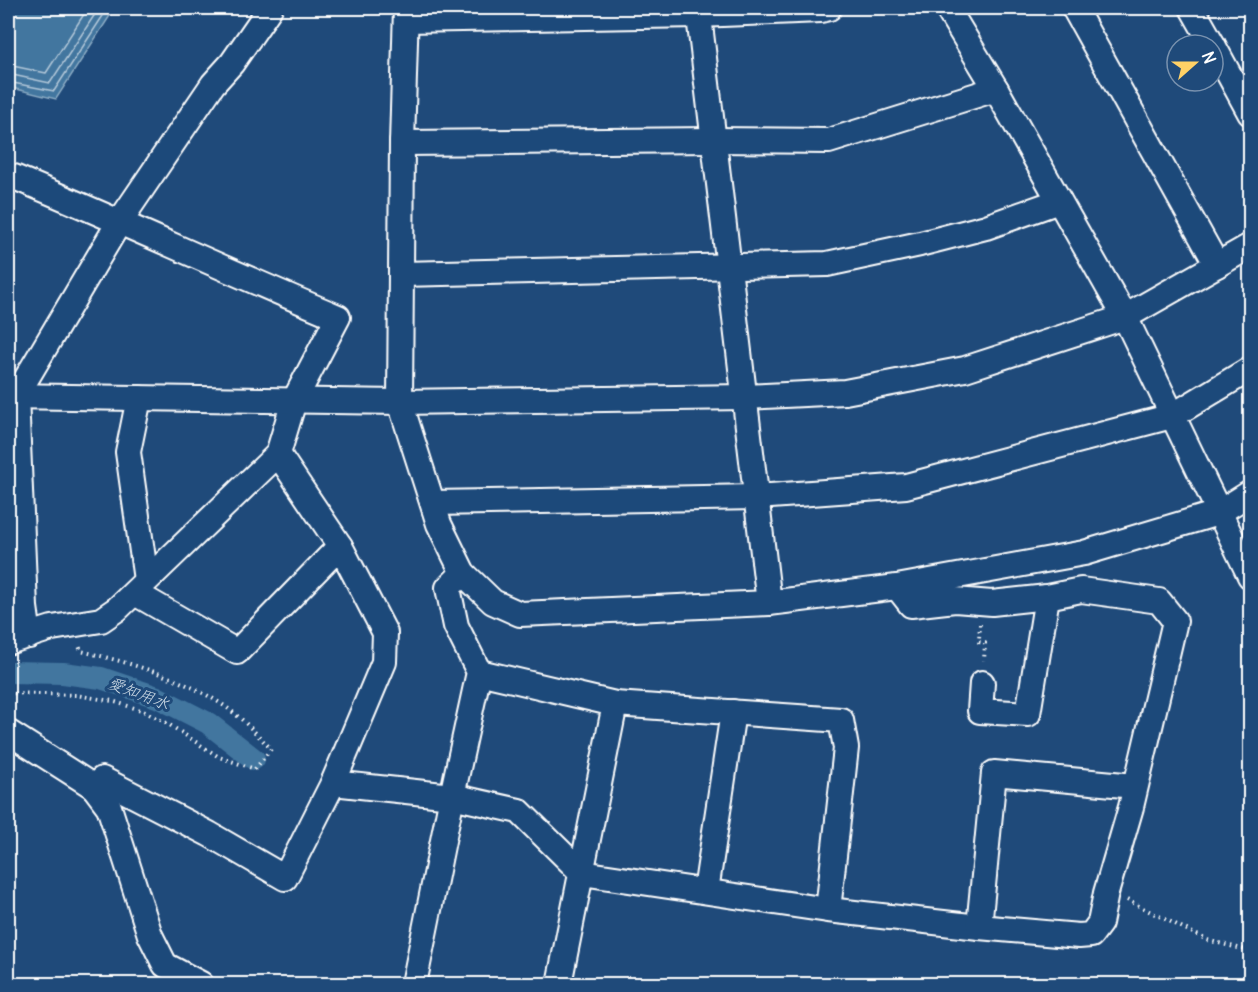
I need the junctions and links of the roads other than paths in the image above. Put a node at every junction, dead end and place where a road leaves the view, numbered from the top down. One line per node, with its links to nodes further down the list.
1 (270, 8): 16 (street)
2 (829, 8): 6 (street)
3 (947, 8): 10 (street)
4 (1074, 8): 18 (street)
5 (1192, 8): 8 (street)
6 (698, 11): 7 (street); 12 (street)
7 (406, 14): 13 (street)
8 (1206, 33)
9 (1225, 66): 11 (street)
10 (996, 89): 12 (street); 15 (street)
11 (1251, 113)
12 (712, 140): 13 (street); 19 (street)
13 (402, 143): 20 (street)
14 (10, 179): 16 (street)
15 (1059, 201): 19 (street); 21 (street)
16 (120, 221): 23 (street); 26 (street)
17 (1251, 246): 18 (street)
18 (1217, 265): 21 (street)
19 (728, 266): 20 (street); 24 (street)
20 (401, 274): 27 (street)
21 (1125, 317): 24 (street); 28 (street)
22 (1251, 369): 28 (street)
23 (12, 396): 25 (street); 41 (street)
24 (745, 397): 27 (street); 31 (street)
25 (139, 398): 26 (street); 37 (street)
26 (294, 401): 27 (street); 29 (street)
27 (400, 402): 32 (street)
28 (1172, 416): 31 (street); 33 (street)
29 (278, 454): 34 (street); 37 (street)
30 (1251, 493): 33 (street)
31 (757, 497): 32 (street); 40 (street)
32 (433, 503): 35 (street)
33 (1218, 513): 36 (street); 38 (street)
34 (340, 546): 37 (street); 47 (street)
35 (463, 573): 40 (street); 42 (street)
36 (1251, 576)
37 (141, 587): 41 (street)
38 (897, 587): 39 (street); 40 (street)
39 (1047, 597): 43 (street); 48 (street)
40 (769, 603)
41 (18, 639)
42 (479, 672): 44 (street); 50 (street)
43 (982, 683)
44 (615, 704): 45 (street); 51 (street)
45 (733, 712): 52 (street); 53 (street)
46 (8, 732): 49 (street)
47 (333, 783): 49 (street); 50 (street)
48 (1135, 786): 54 (street); 54 (street)
49 (94, 787): 55 (street)
50 (452, 796): 51 (street); 57 (street)
51 (582, 873): 52 (street); 58 (street)
52 (706, 891): 53 (street)
53 (828, 910): 54 (street)
54 (979, 927)
55 (165, 976): 56 (street)
56 (201, 984)
57 (414, 984)
58 (559, 984)

